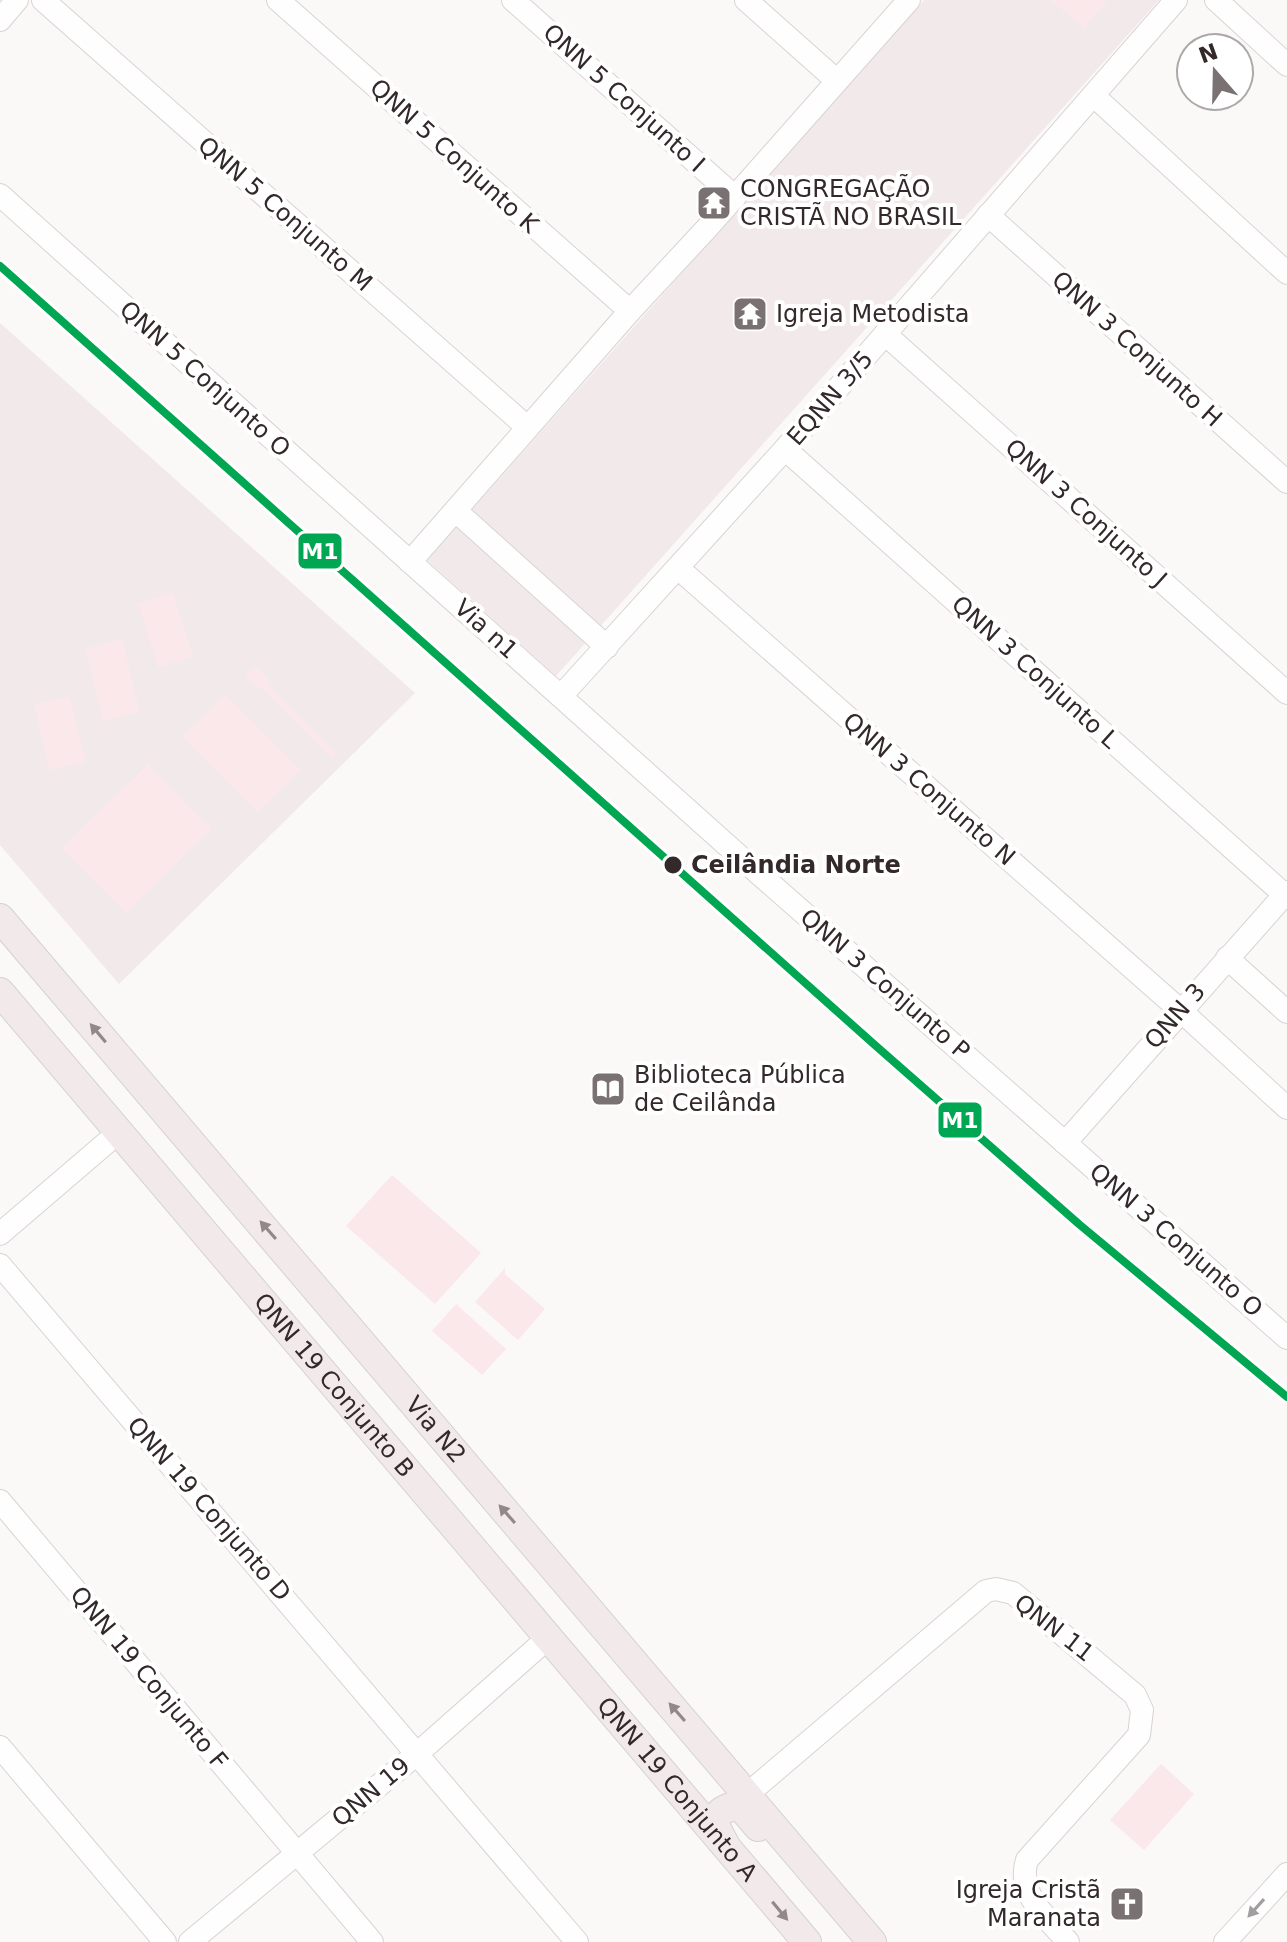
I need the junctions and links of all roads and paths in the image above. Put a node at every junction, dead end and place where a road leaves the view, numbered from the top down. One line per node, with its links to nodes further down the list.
1 (17, 0): 9 (street)
2 (43, 0): 19 (street, QNN 5 Conjunto M)
3 (278, 0): 17 (street, QNN 5 Conjunto K)
4 (513, 0): 14 (street, QNN 5 Conjunto I)
5 (746, 0): 11 (street)
6 (909, 0): 11 (street)
7 (1176, 0): 12 (street, EQNN 3/5)
8 (1216, 0): 10 (street)
9 (0, 20)
10 (1287, 65)
11 (836, 80): 14 (street)
12 (1094, 96): 15 (street, EQNN 3/5); 16 (street)
13 (0, 195): 23 (street, QNN 5 Conjunto O)
14 (735, 197): 17 (street)
15 (988, 215): 18 (street, EQNN 3/5); 21 (street, QNN 3 Conjunto H)
16 (1287, 273)
17 (630, 311): 19 (street)
18 (885, 334): 20 (street, EQNN 3/5); 26 (street, QNN 3 Conjunto J)
19 (527, 427): 22 (street)
20 (785, 449): 24 (street, EQNN 3/5); 28 (street, QNN 3 Conjunto L)
21 (1287, 482)
22 (456, 511): 23 (street); 25 (street)
23 (410, 562): 27 (street, Via n1)
24 (678, 568): 25 (street, EQNN 3/5); 32 (street, QNN 3 Conjunto N)
25 (607, 647): 27 (street, EQNN 3/5)
26 (1287, 693)
27 (561, 696): 36 (street, QNN 3 Conjunto P)
28 (1286, 894): 30 (street, QNN 3)
29 (0, 918): 39 (main road, Via N2, one-way to 29)
30 (1227, 958): 32 (street, QNN 3); 33 (street)
31 (0, 992): 35 (main road)
32 (1180, 1010): 34 (street, QNN 3 Conjunto N); 36 (street, QNN 3)
33 (1287, 1012)
34 (1287, 1108)
35 (119, 1132): 37 (main road, QNN 19 Conjunto B); 38 (street)
36 (1065, 1143): 41 (street, QNN 3 Conjunto O)
37 (138, 1155): 39 (main road); 42 (main road, QNN 19 Conjunto B)
38 (0, 1234)
39 (294, 1261): 43 (main road, Via N2)
40 (0, 1265): 48 (street, QNN 19 Conjunto D)
41 (1287, 1338)
42 (325, 1372): 43 (main road); 45 (main road, QNN 19 Conjunto B)
43 (476, 1479): 47 (main road, Via N2, one-way to 43)
44 (0, 1501): 51 (street, QNN 19 Conjunto F)
45 (552, 1642): 47 (main road); 48 (street, QNN 19); 50 (main road, QNN 19 Conjunto A)
46 (0, 1747): 53 (street)
47 (708, 1748): 49 (main road, Via N2)
48 (418, 1753): 51 (street, QNN 19); 56 (street, QNN 19 Conjunto D)
49 (740, 1800): 50 (main road); 58 (main road); 59 (main road, Via N2); 60 (street, QNN 11)
50 (727, 1848): 57 (main road, QNN 19 Conjunto A, one-way to 57)
51 (297, 1855): 54 (street, QNN 19); 55 (street, QNN 19 Conjunto F)
52 (1287, 1874): 61 (street, one-way to 61)
53 (165, 1942)
54 (190, 1942)
55 (372, 1942)
56 (577, 1942)
57 (807, 1942)
58 (865, 1942)
59 (872, 1942)
60 (1068, 1942)
61 (1225, 1942)

